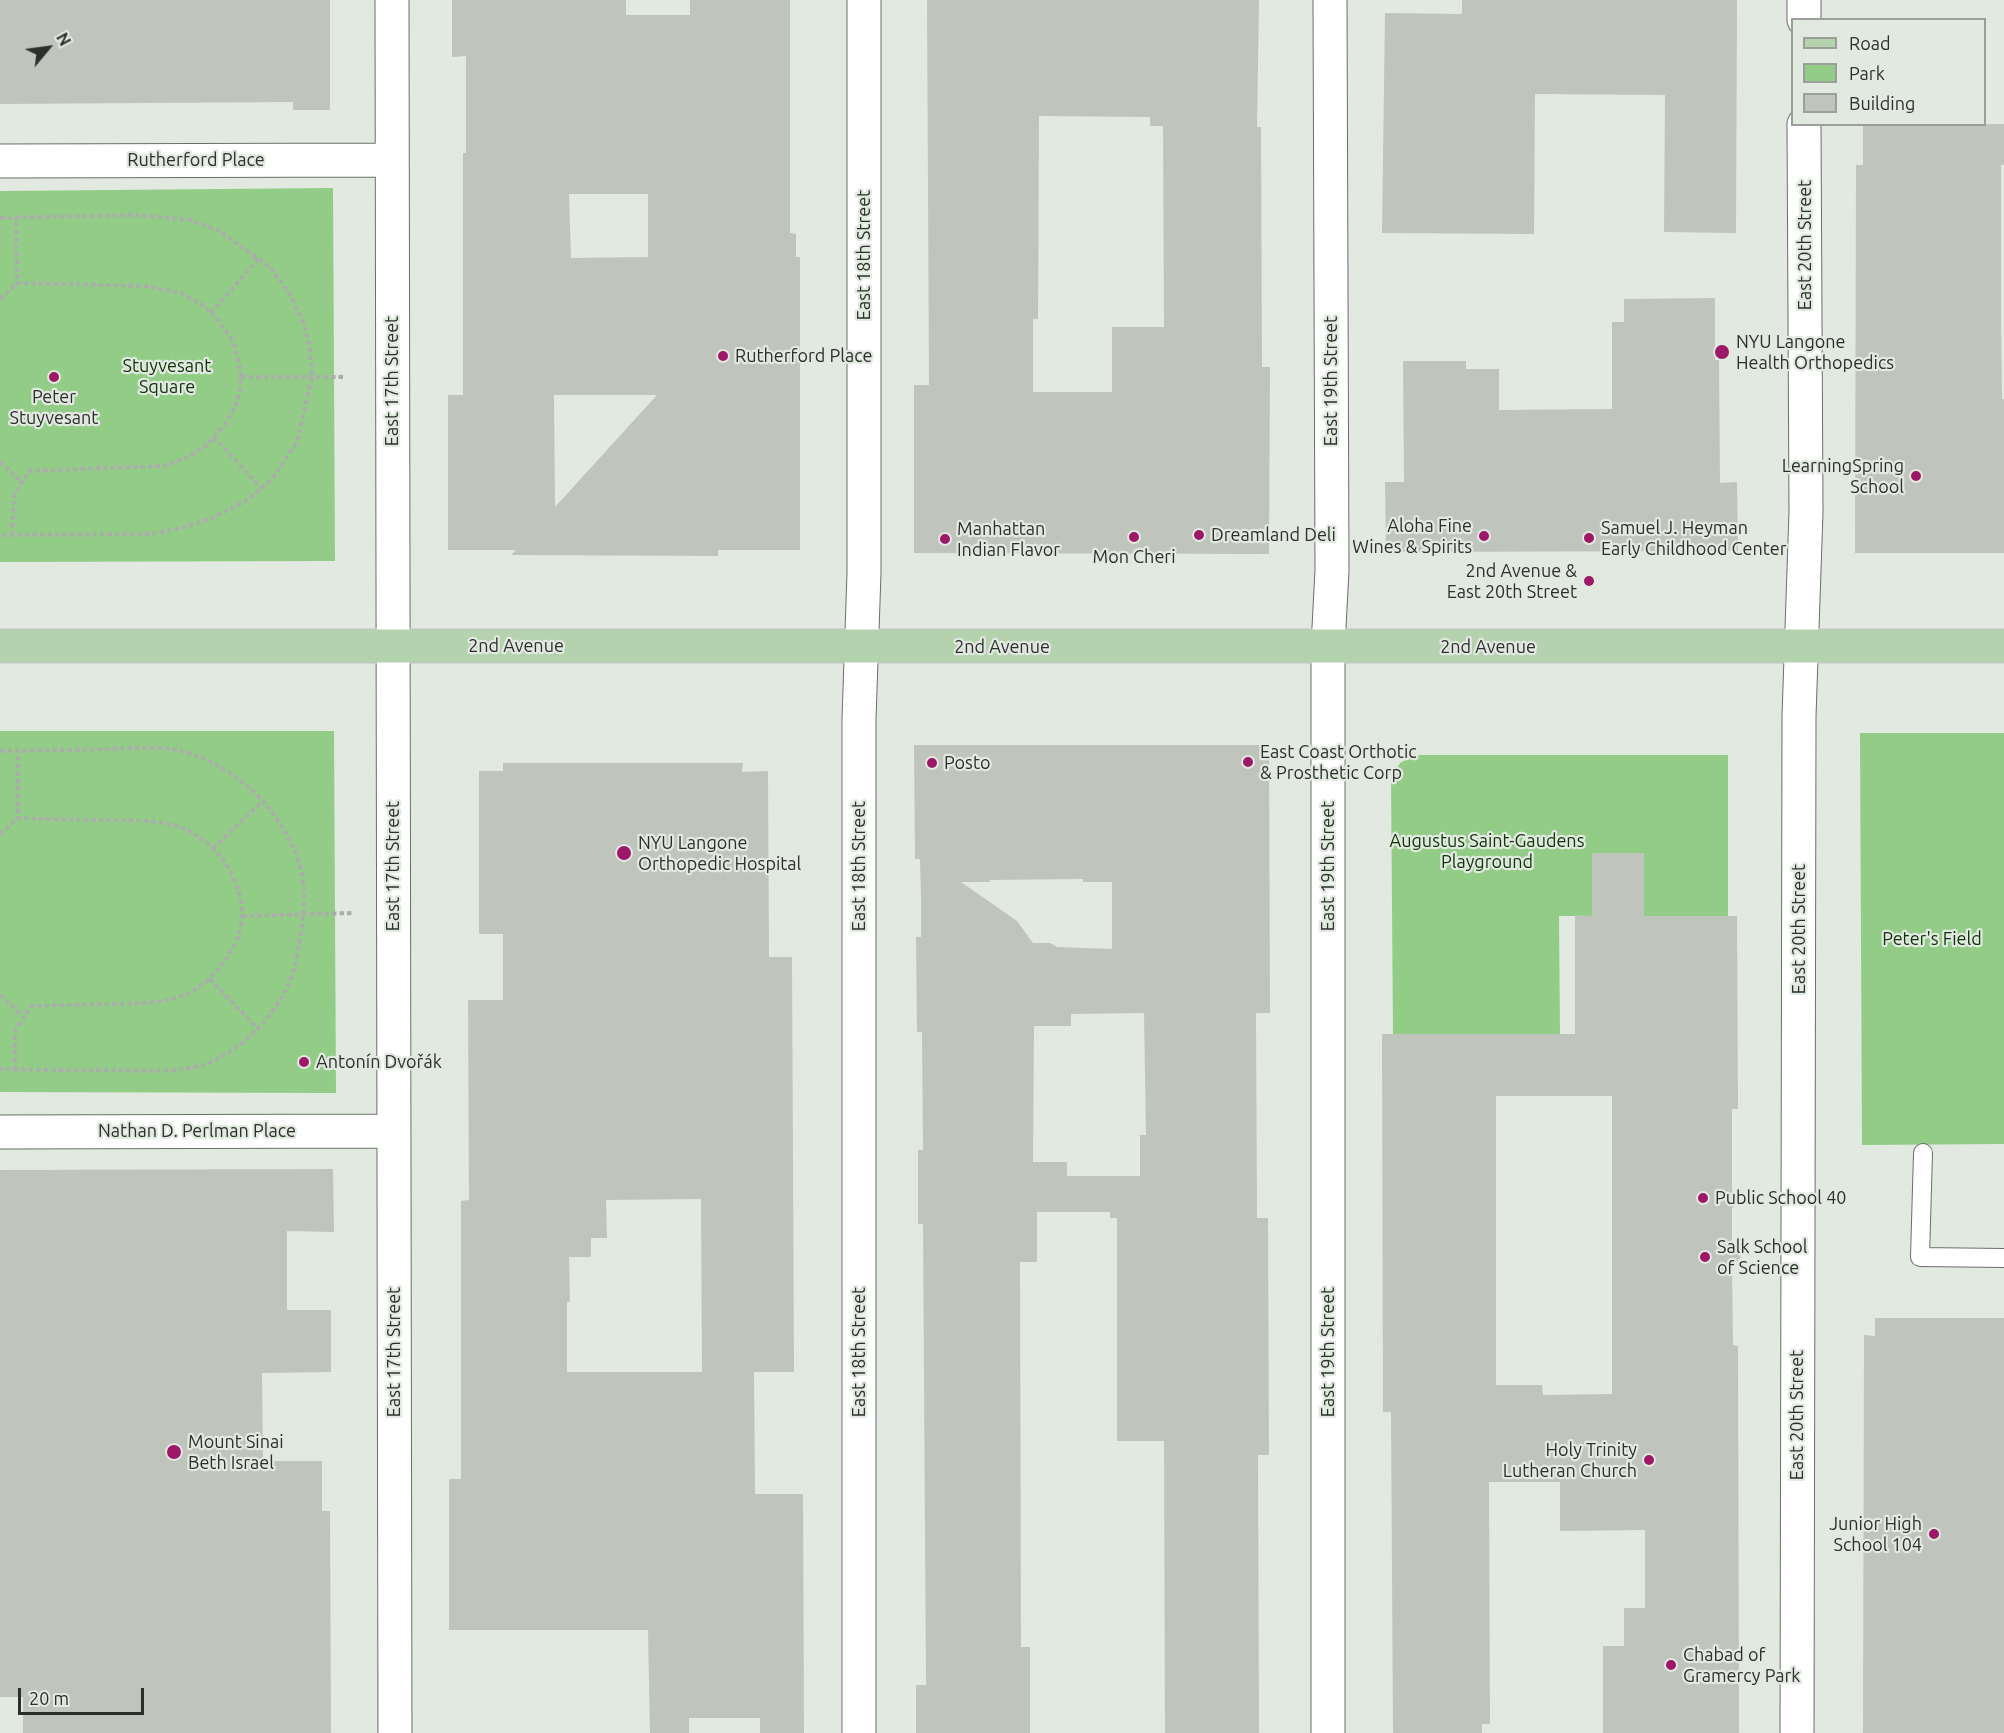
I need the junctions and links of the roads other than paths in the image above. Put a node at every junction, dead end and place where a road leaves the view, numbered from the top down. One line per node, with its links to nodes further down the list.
1 (392, 0): 8 (street, East 17th Street)
2 (864, 0): 11 (street, East 18th Street)
3 (1330, 0): 14 (street, East 19th Street)
4 (1804, 0): 5 (street)
5 (1804, 18)
6 (1804, 126): 12 (street, East 20th Street)
7 (0, 160): 8 (street, Rutherford Place)
8 (392, 160): 10 (street, East 17th Street)
9 (0, 646): 10 (main road, 2nd Avenue)
10 (393, 646): 11 (main road, 2nd Avenue); 15 (street, East 17th Street)
11 (861, 646): 14 (main road, 2nd Avenue); 20 (street, East 18th Street)
12 (1802, 646): 13 (main road, 2nd Avenue); 14 (main road, 2nd Avenue); 22 (street, East 20th Street)
13 (2004, 646)
14 (1328, 647): 21 (street, East 19th Street)
15 (394, 1131): 16 (street, Nathan D. Perlman Place); 19 (street, East 17th Street)
16 (0, 1132)
17 (1923, 1153): 18 (lane)
18 (2004, 1258)
19 (395, 1733)
20 (859, 1733)
21 (1328, 1733)
22 (1797, 1733)

